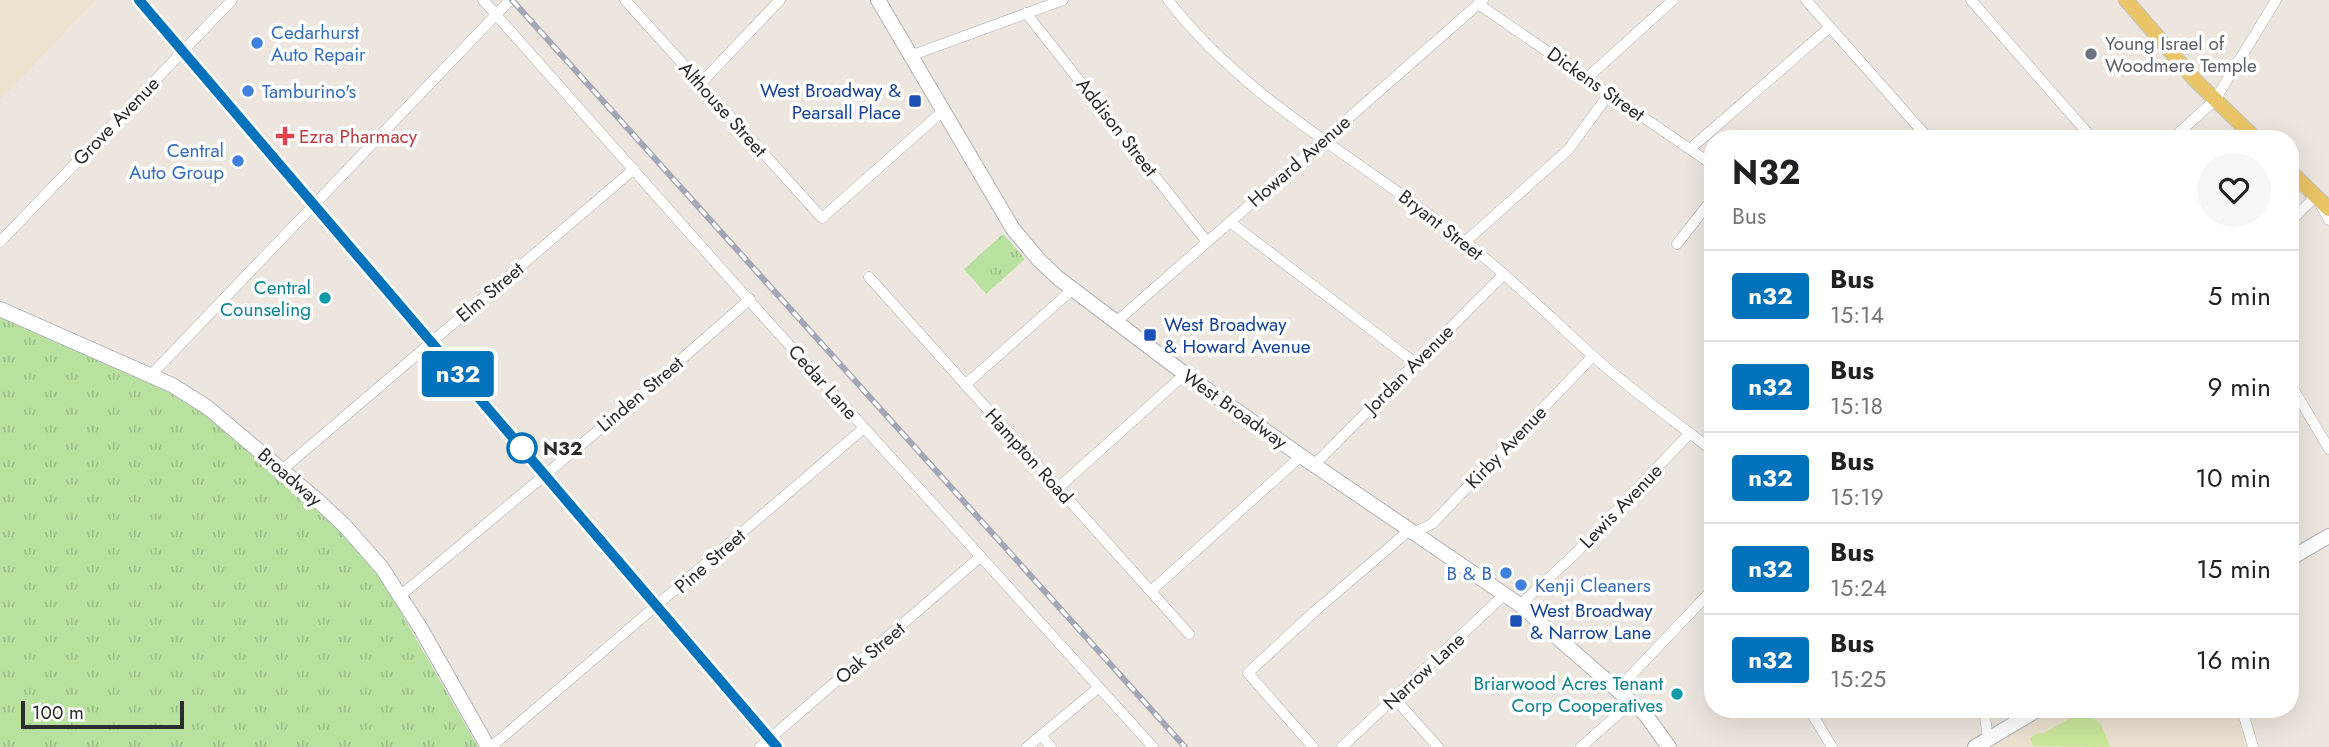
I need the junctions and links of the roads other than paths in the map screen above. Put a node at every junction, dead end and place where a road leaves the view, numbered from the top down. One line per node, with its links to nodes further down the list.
1 (139, 0): 19 (main road)
2 (232, 0): 19 (street, Grove Avenue)
3 (483, 0): 17 (street, Cedar Lane)
4 (510, 0): 17 (street)
5 (625, 0): 22 (street, Althouse Street)
6 (780, 0): 22 (street)
7 (878, 0): 20 (main road, West Broadway)
8 (1063, 0): 16 (street)
9 (1168, 0): 32 (street, Bryant Street)
10 (1673, 0): 21 (street)
11 (1806, 0): 18 (street)
12 (1971, 0): 28 (street)
13 (2126, 0): 24 (main road)
14 (2276, 0): 24 (street)
15 (1480, 2): 21 (street, Dickens Street); 32 (street, Howard Avenue)
16 (1027, 13): 20 (street); 45 (street, Addison Street)
17 (495, 15): 35 (street, Cedar Lane); 38 (street)
18 (1829, 27): 26 (street); 27 (street)
19 (183, 51): 38 (main road); 44 (street, Grove Avenue)
20 (910, 55): 25 (main road, West Broadway)
21 (1587, 78): 23 (street, Dickens Street)
22 (700, 84): 25 (street, Althouse Street)
23 (1609, 94): 33 (street, Dickens Street); 46 (street)
24 (2215, 100): 29 (street); 30 (main road)
25 (943, 111): 50 (main road, West Broadway)
26 (1712, 130)
27 (1921, 130)
28 (2085, 130)
29 (2182, 130)
30 (2247, 130)
31 (1704, 137): 33 (street)
32 (1324, 139): 43 (street, Howard Avenue); 46 (street, Bryant Street)
33 (1690, 149): 34 (street, Dickens Street)
34 (1704, 159)
35 (634, 169): 51 (street, Cedar Lane); 54 (street, Elm Street)
36 (2299, 180): 37 (main road)
37 (2316, 196): 39 (main road); 41 (street); 42 (street)
38 (314, 205): 54 (main road); 58 (street)
39 (2329, 209)
40 (1704, 210): 47 (street)
41 (2299, 212)
42 (2329, 220)
43 (1230, 222): 45 (street, Howard Avenue); 56 (street)
44 (0, 242)
45 (1207, 242): 53 (street, Howard Avenue)
46 (1465, 242): 48 (street, Bryant Street)
47 (1677, 244)
48 (1504, 274): 55 (street, Bryant Street); 56 (street, Jordan Avenue)
49 (869, 277): 59 (street, Hampton Road)
50 (1073, 289): 53 (main road, West Broadway); 59 (street)
51 (750, 299): 61 (street, Cedar Lane); 68 (street, Linden Street)
52 (0, 309): 58 (main road, Broadway)
53 (1116, 322): 57 (main road, West Broadway)
54 (431, 342): 67 (street, Elm Street); 68 (main road)
55 (1593, 356): 62 (street, Bryant Street); 70 (street, Kirby Avenue)
56 (1415, 363): 66 (street, Jordan Avenue)
57 (1185, 374): 65 (main road, West Broadway); 69 (street)
58 (151, 375): 67 (main road, Broadway)
59 (965, 385): 69 (street, Hampton Road)
60 (2299, 398): 64 (street)
61 (864, 428): 73 (street, Cedar Lane); 79 (street, Pine Street)
62 (1690, 433): 63 (street, Bryant Street); 78 (street, Lewis Avenue)
63 (1704, 444)
64 (2329, 449)
65 (1301, 456): 66 (main road, West Broadway); 74 (street)
66 (1315, 464): 70 (main road, West Broadway)
67 (282, 470): 76 (main road, Broadway)
68 (544, 474): 76 (street, Linden Street); 79 (main road)
69 (1058, 488): 74 (street, Hampton Road)
70 (1415, 532): 75 (main road, West Broadway); 96 (street, Kirby Avenue)
71 (2329, 536): 72 (main road)
72 (2299, 553)
73 (980, 557): 81 (street, Cedar Lane); 91 (street, Oak Street)
74 (1151, 592): 80 (street, Hampton Road)
75 (1505, 594): 78 (main road, West Broadway); 83 (street, Narrow Lane)
76 (401, 595): 92 (main road, Broadway)
77 (1704, 598): 82 (street)
78 (1520, 605): 82 (main road, West Broadway)
79 (657, 607): 91 (main road); 92 (street, Pine Street)
80 (1189, 634)
81 (1098, 688): 89 (street); 95 (street, Cedar Lane)
82 (1618, 689): 84 (main road, West Broadway)
83 (1395, 699): 97 (street, Narrow Lane); 98 (street)
84 (1632, 702): 99 (street); 100 (main road, West Broadway)
85 (1814, 718): 101 (street)
86 (1985, 718): 90 (street)
87 (2024, 718): 90 (main road)
88 (2245, 718): 103 (street)
89 (1041, 735): 93 (street); 94 (street)
90 (1988, 739): 102 (main road)
91 (769, 744)
92 (490, 747)
93 (1027, 747)
94 (1051, 747)
95 (1153, 747)
96 (1313, 747)
97 (1342, 747)
98 (1438, 747)
99 (1581, 747)
100 (1670, 747)
101 (1832, 747)
102 (1975, 747)
103 (2253, 747)

